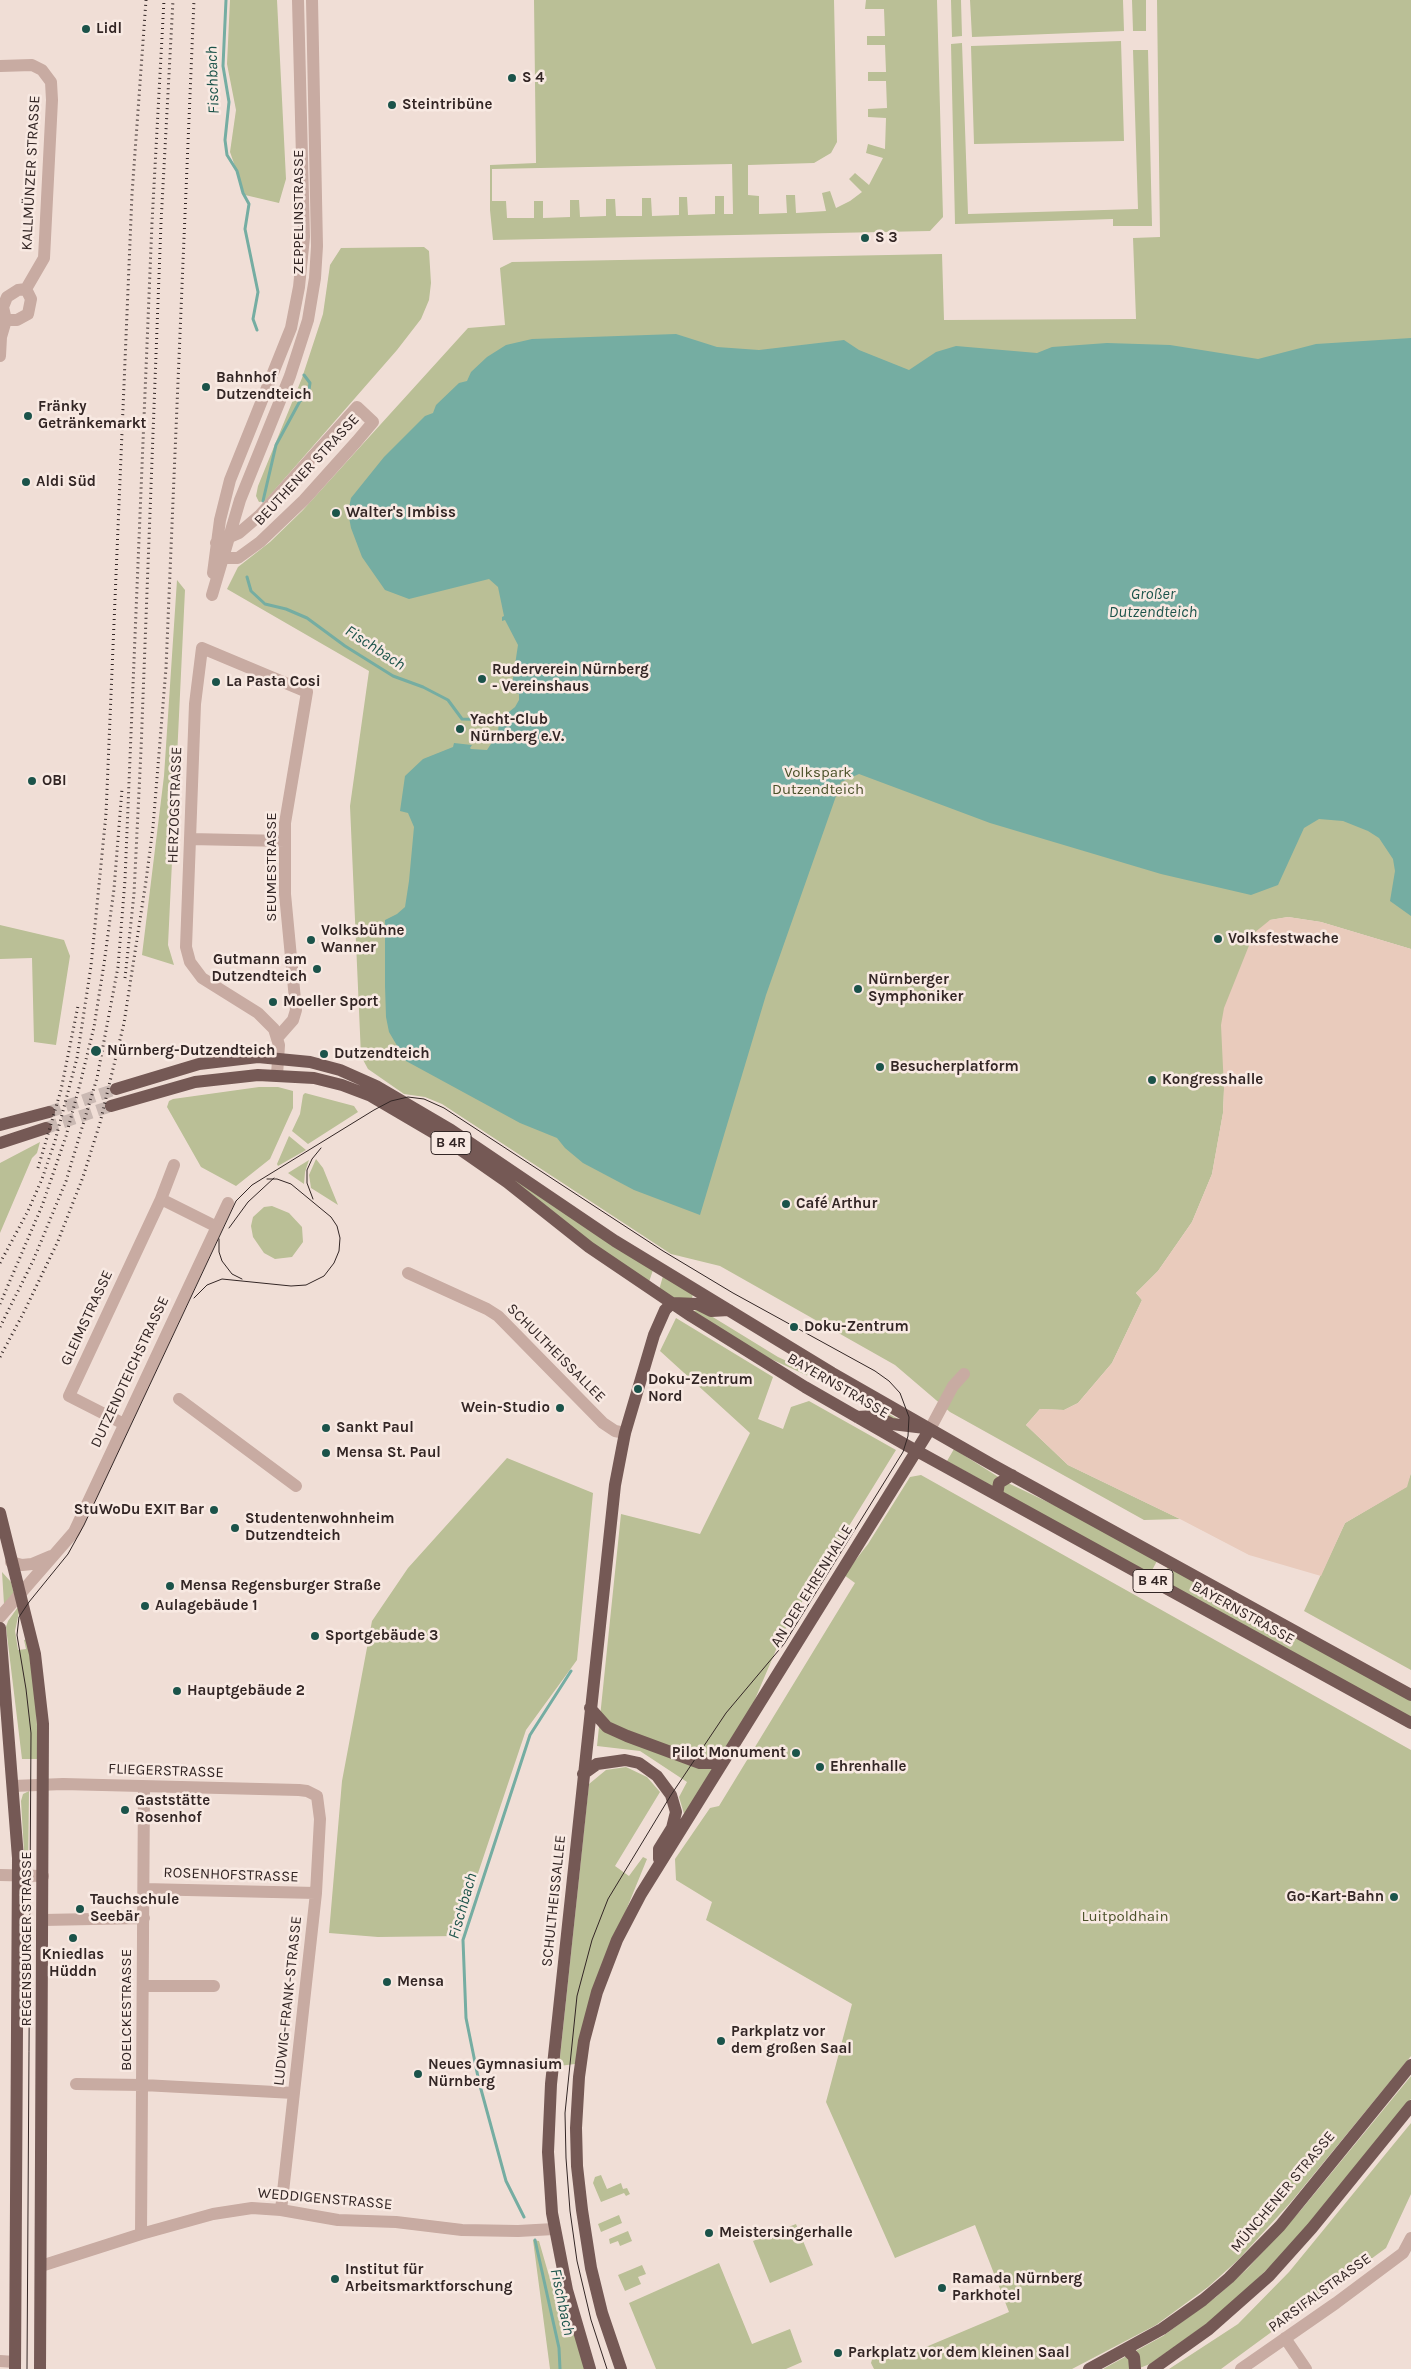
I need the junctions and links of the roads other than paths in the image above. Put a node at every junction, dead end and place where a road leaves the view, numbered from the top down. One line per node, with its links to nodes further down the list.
1 (298, 0): 9 (street, ZEPPELINSTRASSE)
2 (312, 0): 7 (street, ZEPPELINSTRASSE)
3 (0, 66): 4 (street, KALLMÜNZER STRASSE)
4 (26, 288): 5 (street, KALLMÜNZER STRASSE); 5 (street)
5 (6, 320): 6 (street, KALLMÜNZER STRASSE)
6 (0, 356)
7 (240, 500): 8 (street, BEUTHENER STRASSE); 9 (street, ZEPPELINSTRASSE)
8 (260, 515): 9 (street, BEUTHENER STRASSE); 10 (street, BEUTHENER STRASSE)
9 (222, 541): 10 (street); 10 (street, ZEPPELINSTRASSE)
10 (224, 558)
11 (307, 692): 12 (street, HERZOGSTRASSE); 13 (street, SEUMESTRASSE)
12 (190, 839): 13 (street); 14 (street, HERZOGSTRASSE)
13 (285, 841): 14 (street, SEUMESTRASSE)
14 (278, 1037): 15 (street)
15 (278, 1058): 16 (street); 17 (main road, B 4R); 29 (main road, BAYERNSTRASSE / B 4R)
16 (277, 1074): 18 (main road, B 4R); 28 (main road, BAYERNSTRASSE / B 4R)
17 (116, 1089)
18 (110, 1106)
19 (49, 1112): 20 (main road)
20 (0, 1125)
21 (46, 1128): 22 (main road)
22 (0, 1143)
23 (174, 1165): 24 (street, GLEIMSTRASSE)
24 (161, 1199): 26 (street); 33 (street, GLEIMSTRASSE)
25 (228, 1203): 26 (street, DUTZENDTEICHSTRASSE)
26 (215, 1226): 33 (street, DUTZENDTEICHSTRASSE)
27 (408, 1273): 35 (street, SCHULTHEISSALLEE)
28 (672, 1303): 29 (main road); 32 (main road, BAYERNSTRASSE / B 4R); 35 (main road, SCHULTHEISSALLEE)
29 (728, 1310): 34 (main road, BAYERNSTRASSE / B 4R)
30 (964, 1374): 34 (street)
31 (179, 1399): 38 (street)
32 (857, 1417): 34 (main road, B 4R); 36 (main road, BAYERNSTRASSE / B 4R)
33 (124, 1424): 41 (street, DUTZENDTEICHSTRASSE)
34 (930, 1429): 36 (main road, AN DER EHRENHALLE); 37 (main road, BAYERNSTRASSE / B 4R)
35 (625, 1433): 47 (main road, SCHULTHEISSALLEE)
36 (915, 1450): 39 (main road, BAYERNSTRASSE / B 4R); 49 (main road, AN DER EHRENHALLE)
37 (1012, 1475): 39 (main road); 46 (main road, BAYERNSTRASSE / B 4R)
38 (296, 1486)
39 (997, 1495): 48 (main road, BAYERNSTRASSE / B 4R)
40 (0, 1513): 42 (main road, REGENSBURGER STRASSE)
41 (58, 1553): 42 (street, DUTZENDTEICHSTRASSE); 43 (street, DUTZENDTEICHSTRASSE)
42 (11, 1562): 43 (main road, REGENSBURGER STRASSE)
43 (20, 1595): 44 (street, DUTZENDTEICHSTRASSE); 51 (main road, REGENSBURGER STRASSE)
44 (0, 1617)
45 (0, 1628): 52 (main road, REGENSBURGER STRASSE)
46 (1411, 1695)
47 (590, 1708): 49 (main road); 50 (main road, SCHULTHEISSALLEE)
48 (1411, 1723)
49 (723, 1760): 55 (main road)
50 (583, 1774): 55 (main road); 71 (main road, SCHULTHEISSALLEE)
51 (43, 1784): 52 (street, FLIEGERSTRASSE); 53 (street, FLIEGERSTRASSE); 58 (main road, REGENSBURGER STRASSE)
52 (13, 1786): 57 (main road, REGENSBURGER STRASSE)
53 (144, 1786): 54 (street, FLIEGERSTRASSE); 59 (street, BOELCKESTRASSE)
54 (318, 1796): 60 (street, LUDWIG-FRANK-STRASSE)
55 (658, 1867): 81 (main road)
56 (0, 1875): 57 (street)
57 (18, 1875): 58 (street); 78 (main road, REGENSBURGER STRASSE)
58 (43, 1876): 62 (main road, REGENSBURGER STRASSE)
59 (144, 1888): 60 (street, ROSENHOFSTRASSE); 61 (street, BOELCKESTRASSE)
60 (316, 1893): 68 (street, LUDWIG-FRANK-STRASSE)
61 (144, 1918): 62 (street); 63 (street, BOELCKESTRASSE)
62 (44, 1920): 74 (main road, REGENSBURGER STRASSE)
63 (144, 1986): 64 (street); 67 (street, BOELCKESTRASSE)
64 (214, 1986)
65 (1411, 2065): 76 (main road, MÜNCHENER STRASSE)
66 (76, 2084): 67 (street)
67 (143, 2084): 68 (street); 72 (street, BOELCKESTRASSE)
68 (294, 2093): 70 (street, LUDWIG-FRANK-STRASSE)
69 (1411, 2106): 84 (main road)
70 (281, 2210): 71 (street, WEDDIGENSTRASSE); 72 (street, WEDDIGENSTRASSE)
71 (554, 2229): 80 (main road, SCHULTHEISSALLEE)
72 (141, 2234): 74 (street, WEDDIGENSTRASSE)
73 (1411, 2238): 75 (street, PARSIFALSTRASSE)
74 (41, 2266): 79 (main road, REGENSBURGER STRASSE)
75 (1285, 2338): 85 (street, PARSIFALSTRASSE); 86 (street)
76 (1127, 2350): 82 (main road, MÜNCHENER STRASSE); 83 (main road)
77 (0, 2362): 78 (street, REGENSBURGER STRASSE)
78 (15, 2366)
79 (40, 2369)
80 (590, 2369)
81 (621, 2369)
82 (1089, 2369)
83 (1135, 2369)
84 (1153, 2369)
85 (1241, 2369)
86 (1306, 2369)

